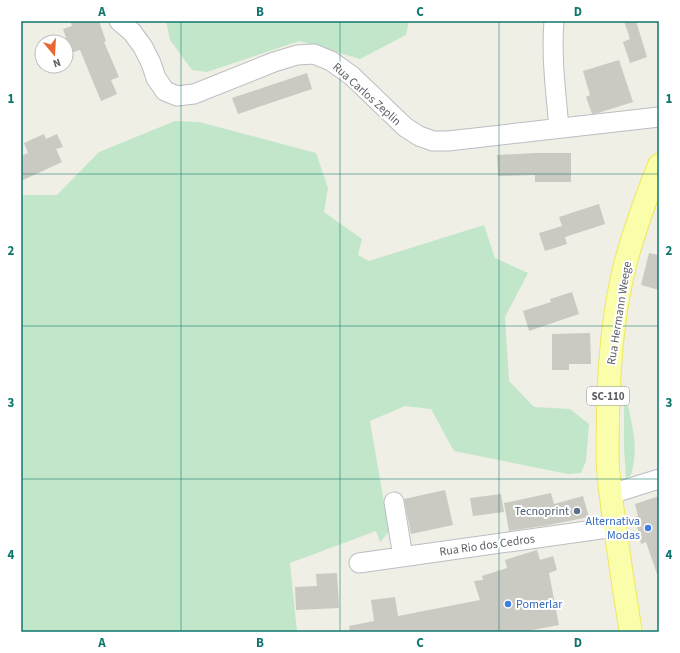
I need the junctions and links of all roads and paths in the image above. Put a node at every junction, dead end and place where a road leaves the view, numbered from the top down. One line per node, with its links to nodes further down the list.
1 (119, 21): 4 (street, Rua Carlos Zeplin)
2 (554, 21): 4 (street)
3 (659, 118): 4 (street, Rua Carlos Zeplin)
4 (559, 128)
5 (659, 165): 7 (main road, Rua Hermann Weege / SC-110)
6 (659, 478): 7 (street)
7 (611, 494): 9 (main road, Rua Hermann Weege / SC-110)
8 (394, 502): 10 (street)
9 (615, 527): 10 (street, Rua Rio dos Cedros); 12 (main road, Rua Hermann Weege / SC-110)
10 (403, 557): 11 (street, Rua Rio dos Cedros)
11 (359, 563)
12 (631, 632)

